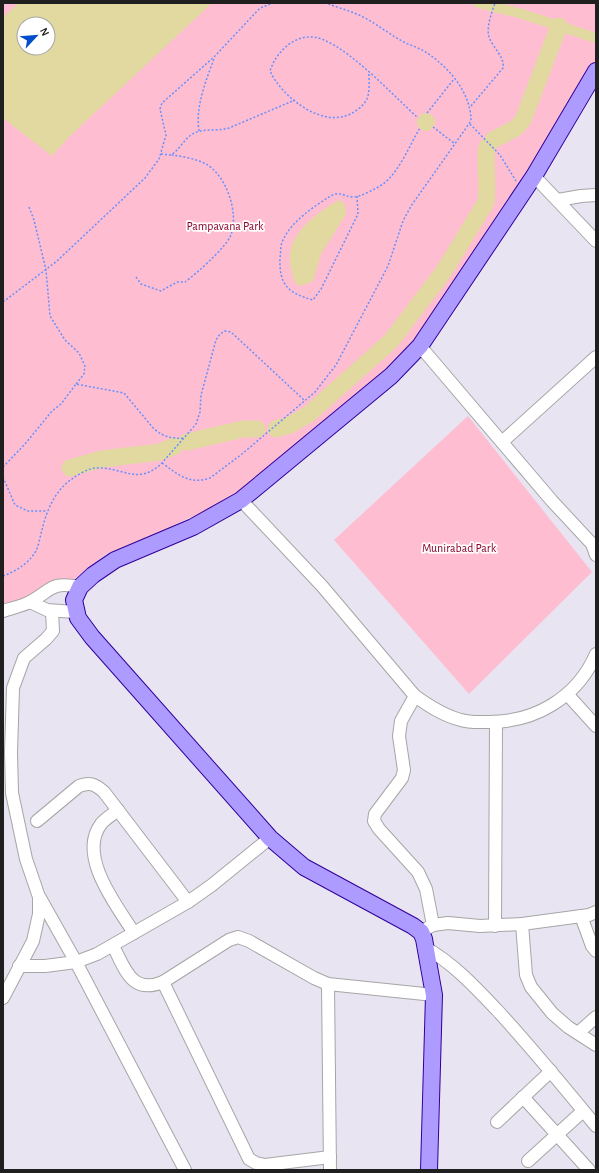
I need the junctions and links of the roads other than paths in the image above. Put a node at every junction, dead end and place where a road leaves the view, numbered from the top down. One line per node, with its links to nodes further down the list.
1 (596, 71): 2 (main road)
2 (534, 176): 4 (street); 6 (main road)
3 (596, 195): 4 (street)
4 (558, 200): 5 (street)
5 (596, 241)
6 (420, 346): 8 (street); 9 (main road)
7 (596, 356): 8 (street)
8 (502, 442): 10 (street)
9 (241, 500): 11 (main road); 19 (street)
10 (595, 547)
11 (80, 587): 12 (street); 15 (main road)
12 (30, 602): 13 (street); 14 (street)
13 (3, 611)
14 (52, 612): 15 (street); 17 (street)
15 (75, 612): 25 (main road)
16 (596, 654): 18 (street)
17 (13, 688): 20 (street); 26 (street)
18 (567, 694): 21 (street); 22 (street)
19 (415, 696): 21 (street); 32 (street)
20 (3, 697)
21 (496, 722): 31 (street)
22 (596, 726)
23 (118, 810): 24 (street); 27 (street); 33 (street)
24 (37, 821)
25 (270, 838): 27 (street); 32 (main road)
26 (39, 897): 37 (street); 38 (street)
27 (188, 902): 33 (street)
28 (596, 912): 29 (street)
29 (581, 916): 30 (street); 36 (street)
30 (522, 924): 31 (street); 44 (street)
31 (495, 926): 32 (street)
32 (427, 928): 35 (main road)
33 (134, 933): 34 (street)
34 (113, 946): 37 (street); 39 (street)
35 (426, 948): 41 (main road); 46 (street)
36 (596, 951)
37 (76, 962): 38 (street); 54 (street)
38 (19, 966): 42 (street)
39 (163, 982): 40 (street); 52 (street)
40 (328, 984): 41 (street); 52 (street)
41 (434, 995): 56 (main road)
42 (3, 998)
43 (596, 1017): 44 (street)
44 (578, 1033): 45 (street)
45 (596, 1045)
46 (551, 1071): 47 (street); 48 (street)
47 (523, 1097): 49 (street); 51 (street)
48 (583, 1111): 50 (street); 51 (street)
49 (497, 1122)
50 (596, 1126)
51 (557, 1135): 53 (street); 57 (street)
52 (330, 1157): 55 (street)
53 (528, 1161)
54 (185, 1170)
55 (330, 1170)
56 (429, 1170)
57 (589, 1170)

